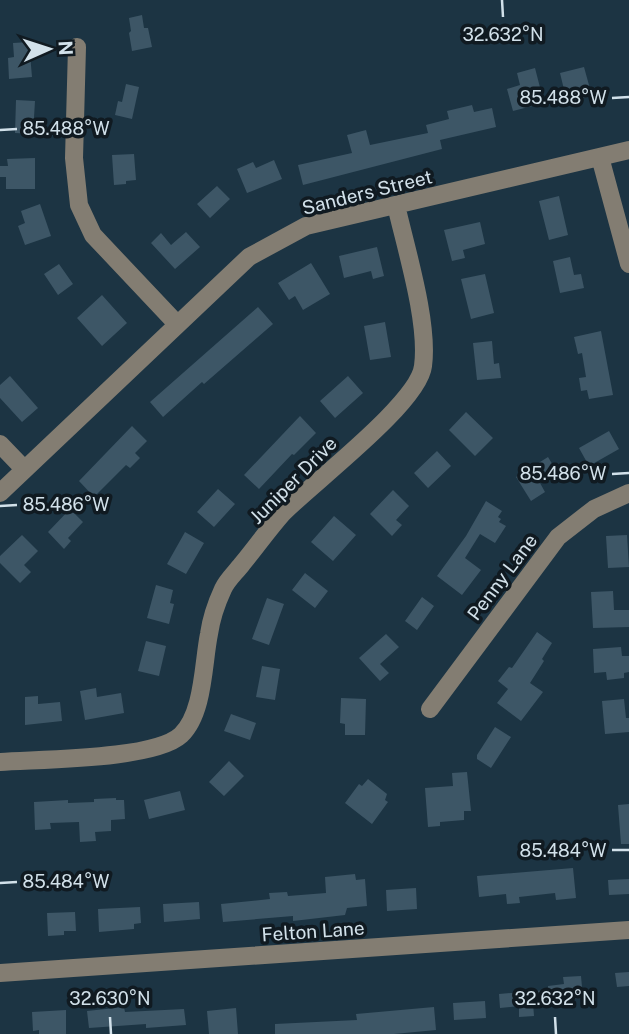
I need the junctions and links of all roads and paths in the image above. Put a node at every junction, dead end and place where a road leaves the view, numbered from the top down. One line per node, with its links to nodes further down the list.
1 (77, 47): 6 (street)
2 (629, 150): 3 (street, Sanders Street)
3 (600, 157): 4 (street, Sanders Street); 5 (street)
4 (396, 205): 6 (street, Sanders Street); 12 (street, Juniper Drive)
5 (629, 264)
6 (177, 324): 8 (street, Sanders Street)
7 (0, 444): 8 (street)
8 (24, 469): 9 (street, Sanders Street)
9 (0, 493)
10 (629, 493): 11 (street, Penny Lane)
11 (430, 709)
12 (0, 762)
13 (629, 930): 14 (street, Felton Lane)
14 (0, 973)

